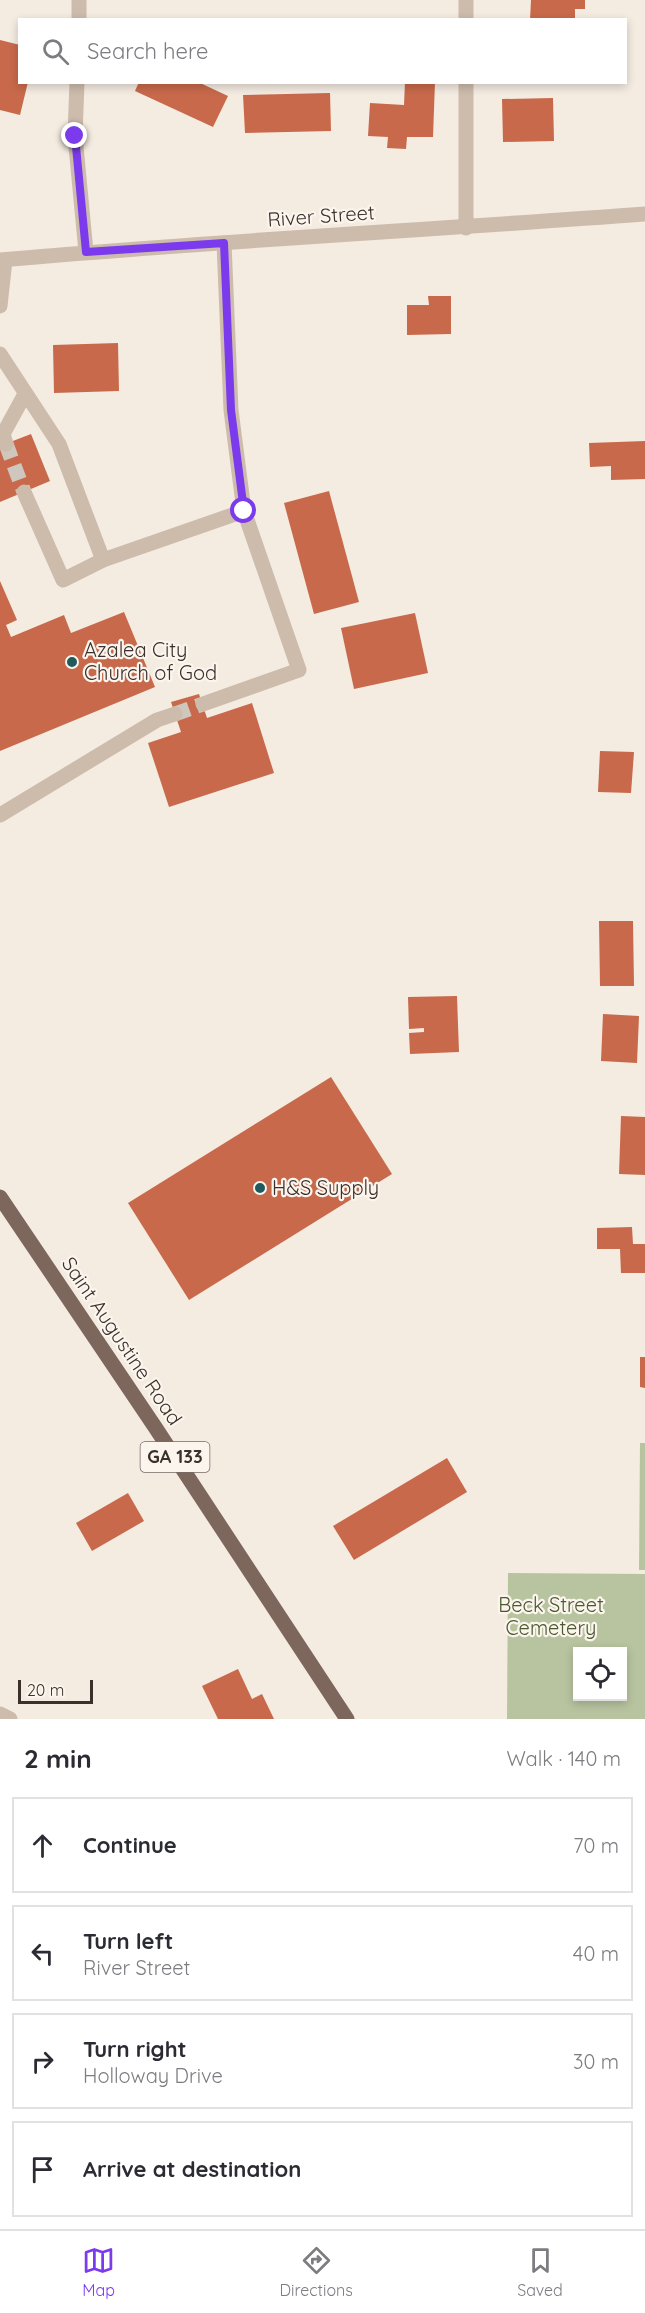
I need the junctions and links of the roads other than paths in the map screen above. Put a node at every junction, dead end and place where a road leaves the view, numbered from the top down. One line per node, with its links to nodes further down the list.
1 (79, 0): 3 (street)
2 (466, 0): 4 (street)
3 (79, 18)
4 (466, 18)
5 (77, 84): 10 (street)
6 (466, 84): 8 (street)
7 (645, 214): 8 (street, River Street)
8 (466, 228): 9 (street, River Street)
9 (224, 243): 10 (street, River Street); 17 (street)
10 (86, 252): 11 (street, River Street)
11 (2, 260): 12 (street)
12 (0, 306)
13 (0, 354): 14 (street)
14 (25, 394): 15 (street); 18 (street)
15 (6, 444)
16 (24, 492): 18 (street)
17 (244, 511): 18 (street); 19 (street)
18 (103, 560)
19 (203, 704)
20 (175, 714): 21 (street)
21 (0, 815)
22 (0, 1197): 25 (main road, Saint Augustine Road / GA 133)
23 (0, 1714): 24 (street)
24 (10, 1719)
25 (347, 1719)

